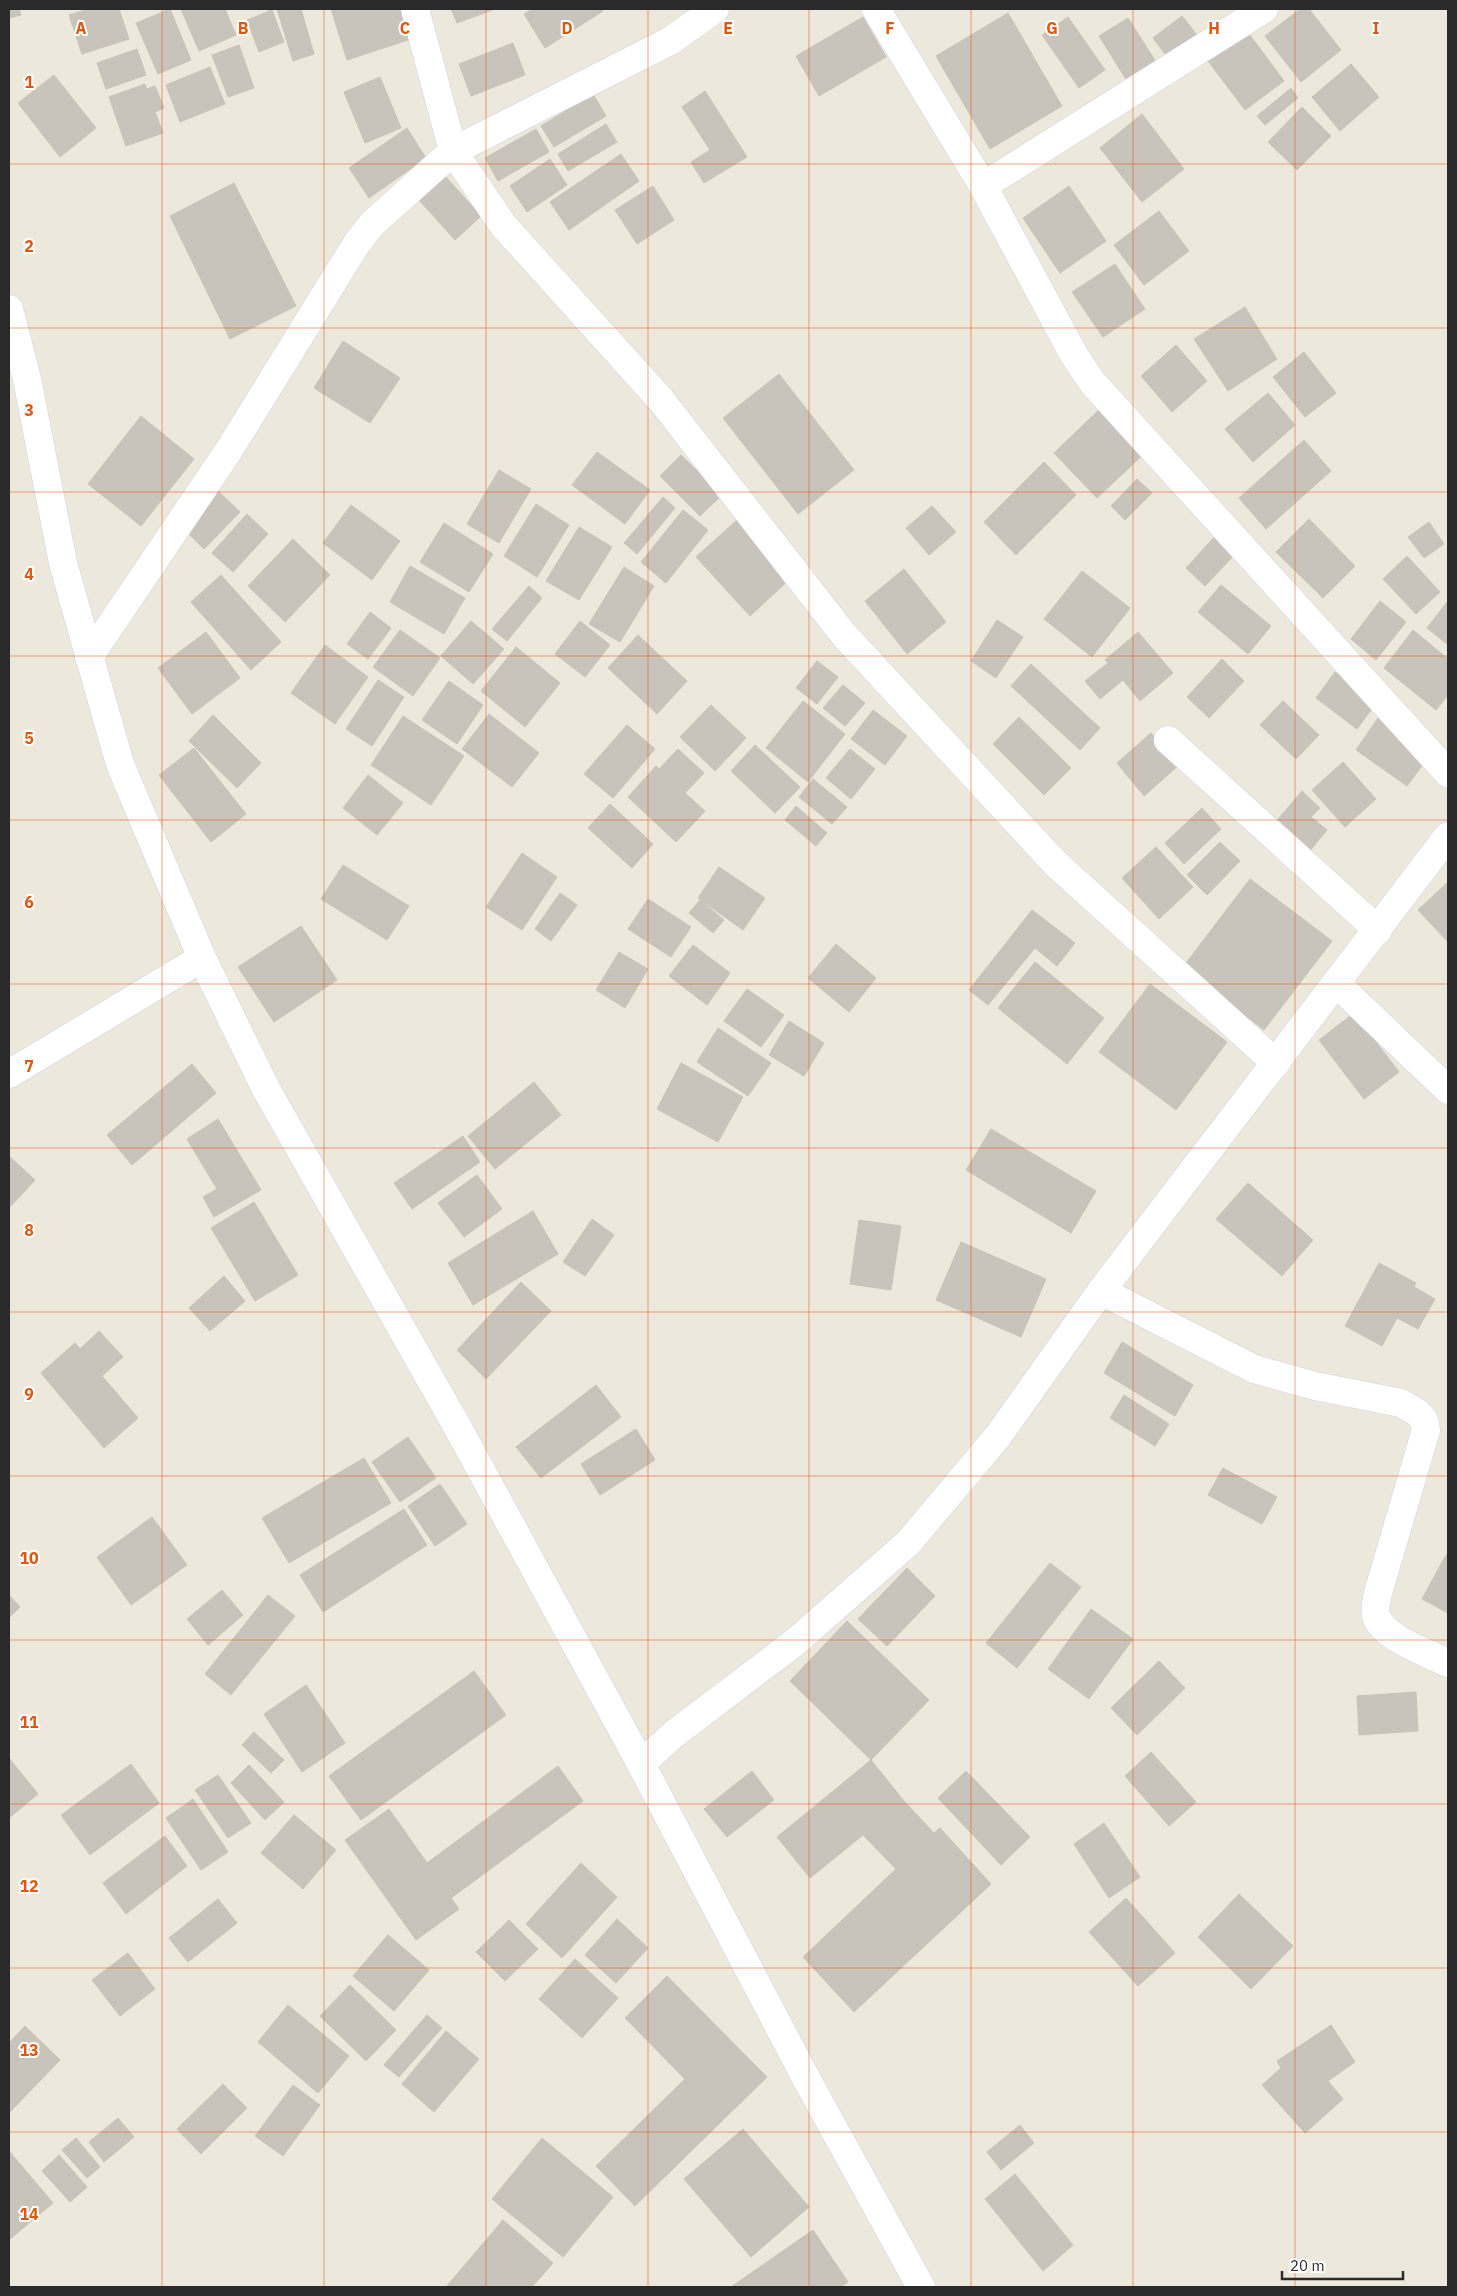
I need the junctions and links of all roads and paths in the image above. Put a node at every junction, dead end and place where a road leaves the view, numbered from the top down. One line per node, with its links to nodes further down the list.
1 (415, 9): 5 (street)
2 (715, 9): 5 (street)
3 (876, 9): 6 (street)
4 (1264, 9): 6 (street)
5 (453, 151): 8 (street); 15 (street)
6 (983, 186): 10 (street)
7 (9, 309): 8 (street)
8 (89, 657): 13 (street)
9 (1168, 740): 12 (street)
10 (1448, 773)
11 (1448, 836): 12 (street)
12 (1378, 930): 14 (street)
13 (202, 958): 16 (street); 20 (street)
14 (1337, 984): 15 (street); 17 (street)
15 (1276, 1063): 18 (street)
16 (9, 1074)
17 (1448, 1090)
18 (1101, 1291): 19 (street); 20 (street)
19 (1448, 1663)
20 (641, 1764): 21 (street)
21 (921, 2287)

